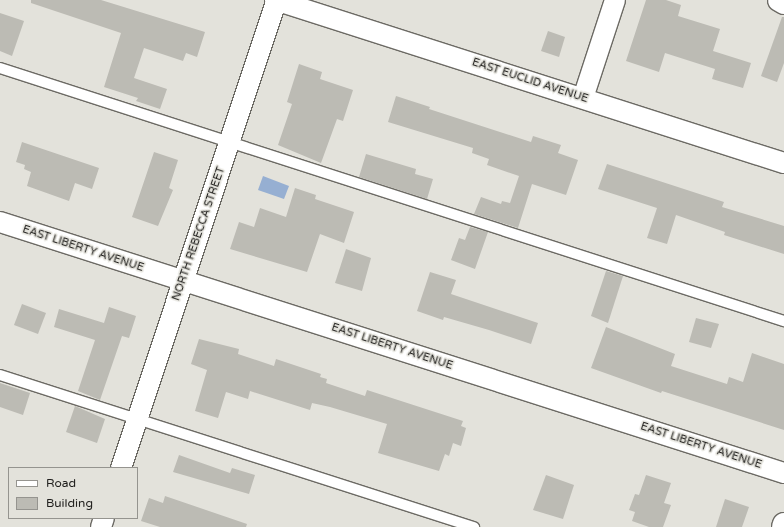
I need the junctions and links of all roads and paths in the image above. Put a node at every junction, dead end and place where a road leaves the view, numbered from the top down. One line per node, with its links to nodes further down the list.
1 (276, 0): 6 (street, EAST EUCLID AVENUE); 7 (street, NORTH REBECCA STREET)
2 (615, 0): 6 (street)
3 (779, 0): 4 (main road)
4 (784, 3)
5 (0, 68): 7 (lane)
6 (583, 98): 8 (street, EAST EUCLID AVENUE)
7 (230, 142): 10 (street, NORTH REBECCA STREET); 11 (lane)
8 (784, 163)
9 (0, 222): 10 (street, EAST LIBERTY AVENUE)
10 (183, 280): 13 (street, NORTH REBECCA STREET); 15 (street, EAST LIBERTY AVENUE)
11 (784, 321)
12 (0, 375): 13 (lane)
13 (137, 419): 14 (street, NORTH REBECCA STREET); 16 (lane)
14 (121, 467)
15 (784, 473)
16 (474, 527)

